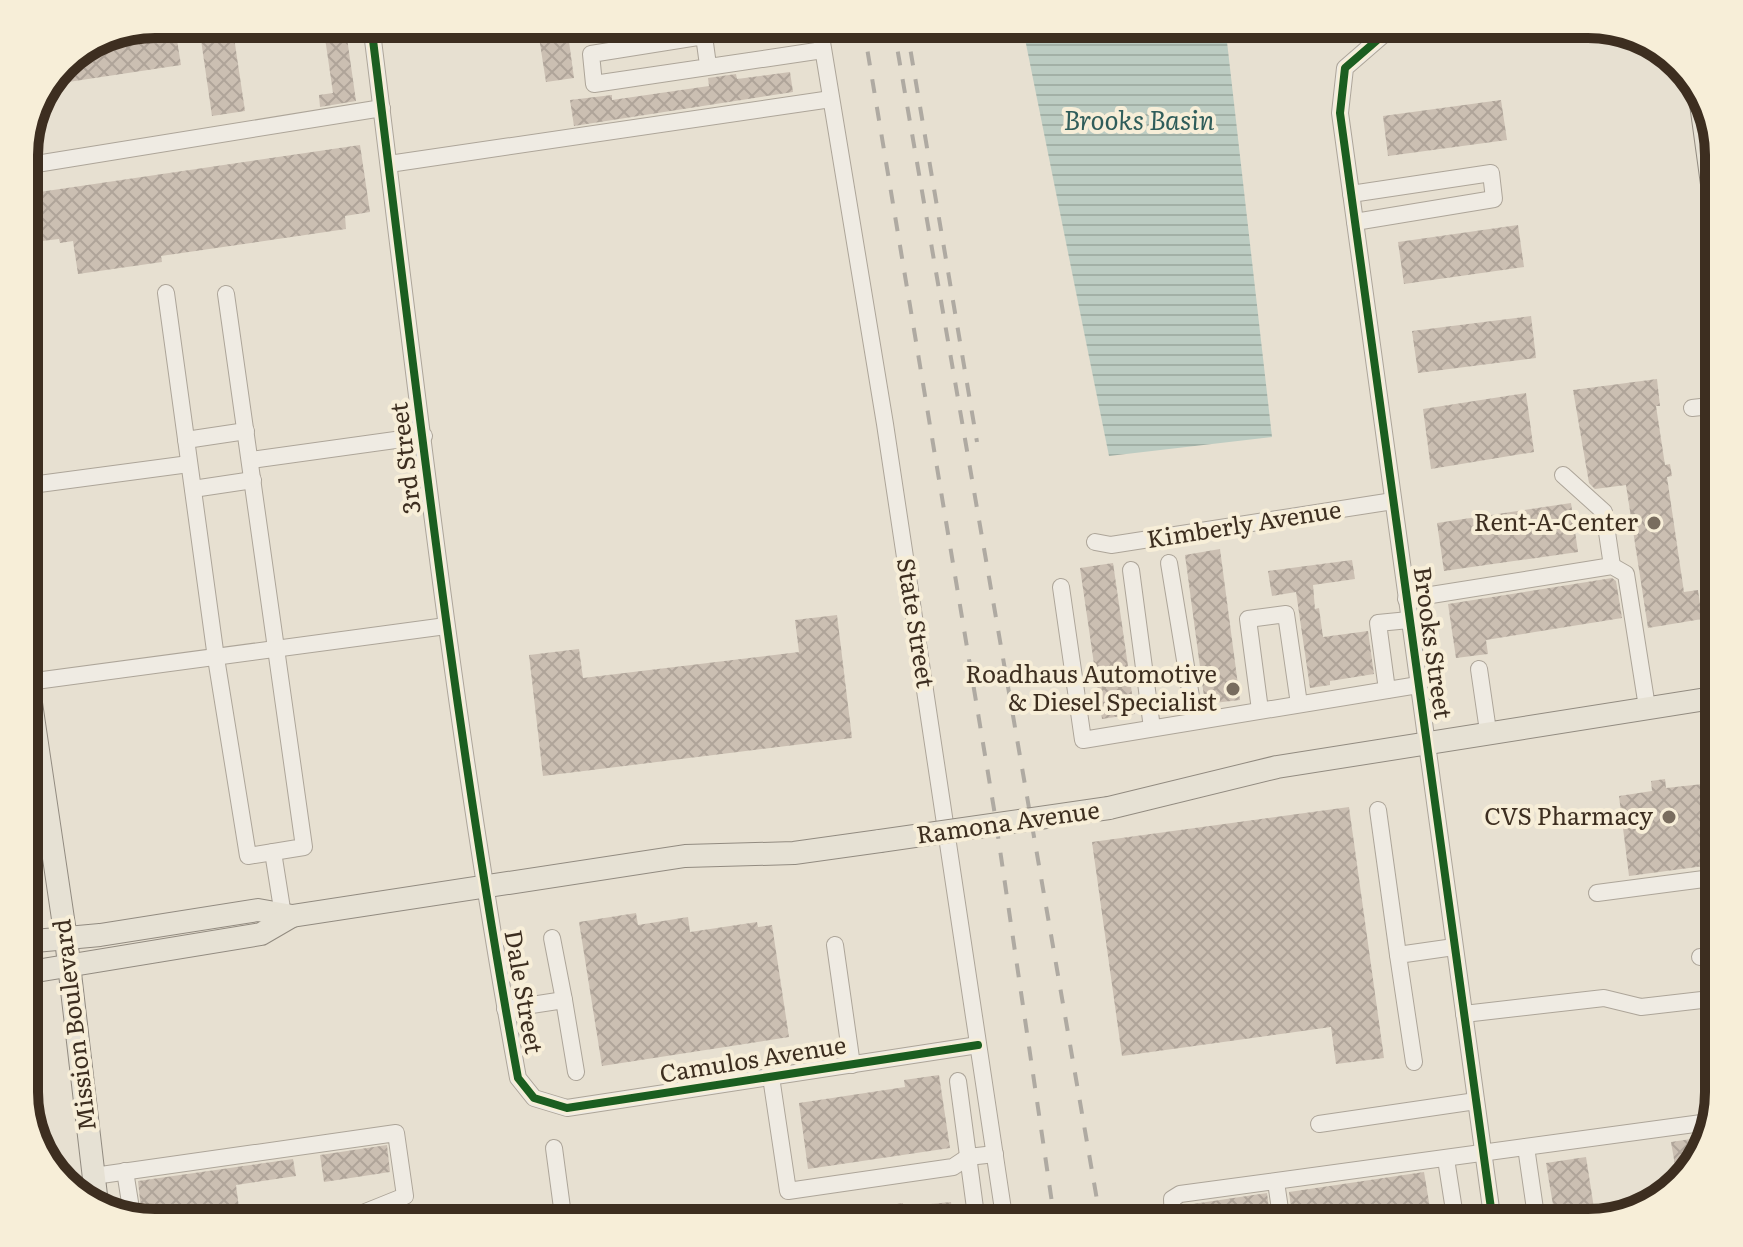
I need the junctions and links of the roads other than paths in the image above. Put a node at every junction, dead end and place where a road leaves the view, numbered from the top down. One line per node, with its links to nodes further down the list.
1 (373, 38): 9 (street, 3rd Street)
2 (691, 38): 7 (street)
3 (704, 38): 7 (street)
4 (821, 38): 6 (street, State Street)
5 (1376, 38): 12 (street, Brooks Street)
6 (823, 50): 7 (street); 8 (street, State Street)
7 (708, 65)
8 (831, 99): 11 (street); 71 (street, State Street)
9 (382, 108): 10 (street); 11 (street, 3rd Street)
10 (38, 164)
11 (389, 164): 19 (street, 3rd Street)
12 (1351, 194): 13 (street, Brooks Street); 13 (street)
13 (1355, 222): 27 (street, Brooks Street)
14 (166, 293): 20 (street)
15 (226, 294): 18 (street)
16 (1705, 407): 17 (street)
17 (1692, 408)
18 (246, 431): 20 (street); 21 (street)
19 (424, 436): 21 (street); 35 (street, 3rd Street)
20 (186, 440): 22 (street)
21 (251, 460): 24 (street)
22 (189, 464): 25 (street); 26 (street)
23 (1563, 475): 30 (street)
24 (253, 480): 26 (street); 36 (street)
25 (38, 484)
26 (193, 489): 37 (street)
27 (1393, 501): 28 (street, Kimberly Avenue); 33 (street, Brooks Street)
28 (1095, 542)
29 (1169, 563): 46 (street)
30 (1612, 566): 33 (street); 44 (street)
31 (1131, 570): 47 (street)
32 (1061, 587): 47 (street)
33 (1406, 599): 34 (street, Brooks Street)
34 (1409, 620): 40 (street, Brooks Street); 41 (street)
35 (446, 626): 36 (street); 54 (street, 3rd Street)
36 (277, 650): 37 (street); 52 (street)
37 (216, 658): 39 (street); 52 (street)
38 (1479, 669): 48 (street)
39 (38, 681)
40 (1418, 685): 41 (street); 49 (street, Brooks Street)
41 (1387, 690): 43 (street)
42 (1705, 699): 44 (main road, Ramona Avenue)
43 (1299, 704): 45 (street); 45 (street)
44 (1647, 707): 48 (main road, Ramona Avenue)
45 (1260, 710): 46 (street)
46 (1195, 721): 47 (street)
47 (1152, 728)
48 (1488, 731): 49 (main road, Ramona Avenue)
49 (1425, 741): 54 (main road, Ramona Avenue, bridge); 61 (street, Brooks Street)
50 (38, 750): 58 (main road, Mission Boulevard)
51 (1378, 810): 62 (street)
52 (273, 852): 56 (street)
53 (1705, 879): 55 (street)
54 (483, 887): 56 (main road, Ramona Avenue); 69 (street, Dale Street)
55 (1597, 893)
56 (287, 916): 58 (main road, Ramona Avenue); 65 (main road, Ramona Avenue)
57 (552, 938): 67 (street)
58 (66, 939): 59 (main road, Ramona Avenue); 65 (main road, Mission Boulevard)
59 (38, 941)
60 (835, 945): 73 (street)
61 (1454, 947): 62 (street); 70 (street, Brooks Street)
62 (1398, 955): 72 (street)
63 (1700, 957): 64 (street)
64 (1705, 957)
65 (69, 965): 66 (main road, Ramona Avenue); 88 (main road, Mission Boulevard)
66 (38, 971)
67 (564, 1000): 69 (street); 74 (street)
68 (1705, 1000): 70 (street)
69 (505, 1009): 77 (street, Dale Street)
70 (1464, 1014): 78 (street, Brooks Street)
71 (978, 1045): 73 (street, Camulos Avenue); 83 (street, State Street)
72 (1414, 1062)
73 (852, 1065): 75 (street, Camulos Avenue)
74 (576, 1072)
75 (771, 1077): 77 (street, Camulos Avenue); 85 (street)
76 (958, 1081): 85 (street)
77 (534, 1098)
78 (1476, 1101): 80 (street); 84 (street, Brooks Street)
79 (1700, 1123): 81 (street)
80 (1319, 1124)
81 (1526, 1147): 84 (street); 100 (street)
82 (554, 1148): 93 (street)
83 (995, 1154): 85 (street); 95 (street, State Street)
84 (1483, 1154): 86 (street); 99 (street, Brooks Street)
85 (968, 1157): 94 (street)
86 (1446, 1159): 89 (street); 98 (street)
87 (125, 1171): 88 (street); 91 (street); 92 (street)
88 (94, 1176): 90 (main road, Mission Boulevard)
89 (1276, 1182): 96 (street); 97 (street)
90 (96, 1192)
91 (131, 1206)
92 (373, 1209)
93 (562, 1209)
94 (975, 1209)
95 (1003, 1209)
96 (1172, 1209)
97 (1280, 1209)
98 (1454, 1209)
99 (1491, 1209)
100 (1535, 1209)

